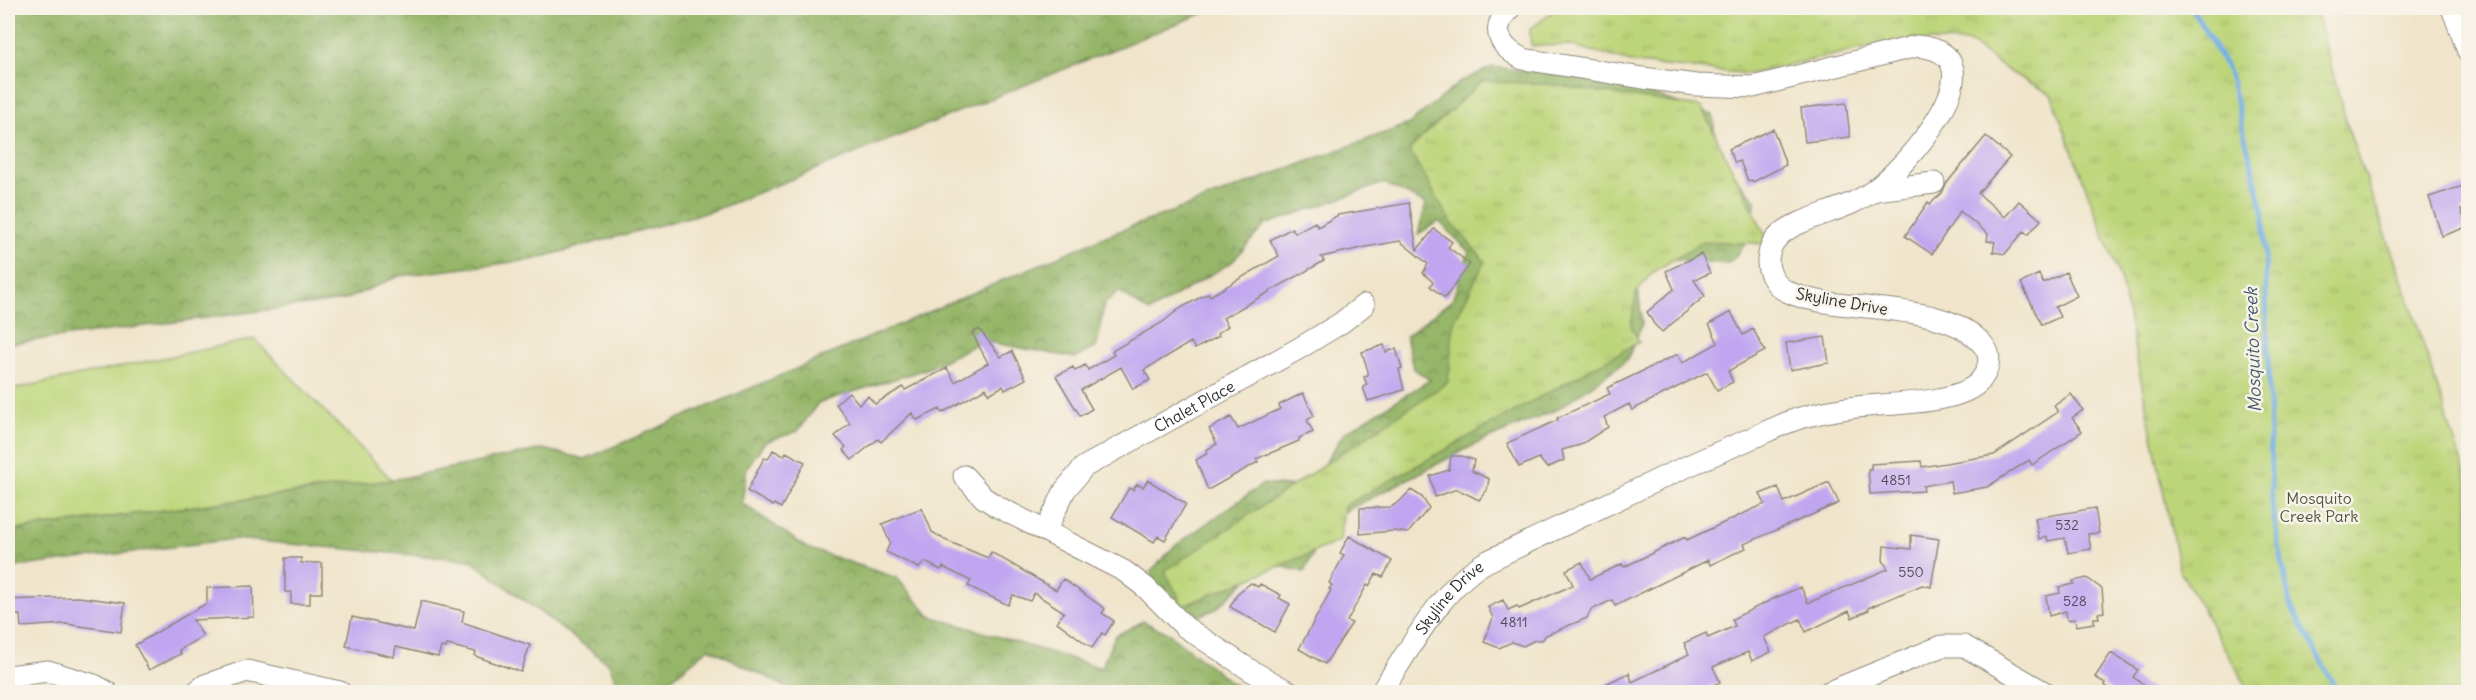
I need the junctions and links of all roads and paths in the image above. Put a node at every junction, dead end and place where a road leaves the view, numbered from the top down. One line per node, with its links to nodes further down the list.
1 (1510, 8): 5 (street, Skyline Drive)
2 (2452, 8): 3 (street)
3 (2469, 51)
4 (1934, 183): 5 (street)
5 (1875, 190): 14 (street, Skyline Drive)
6 (1364, 305): 8 (street, Chalet Place)
7 (963, 476): 8 (street)
8 (1046, 530): 13 (street)
9 (8, 676): 10 (street)
10 (107, 693)
11 (195, 693): 12 (street)
12 (340, 693)
13 (1289, 693)
14 (1381, 693)
15 (1829, 693): 16 (street)
16 (2044, 693)

